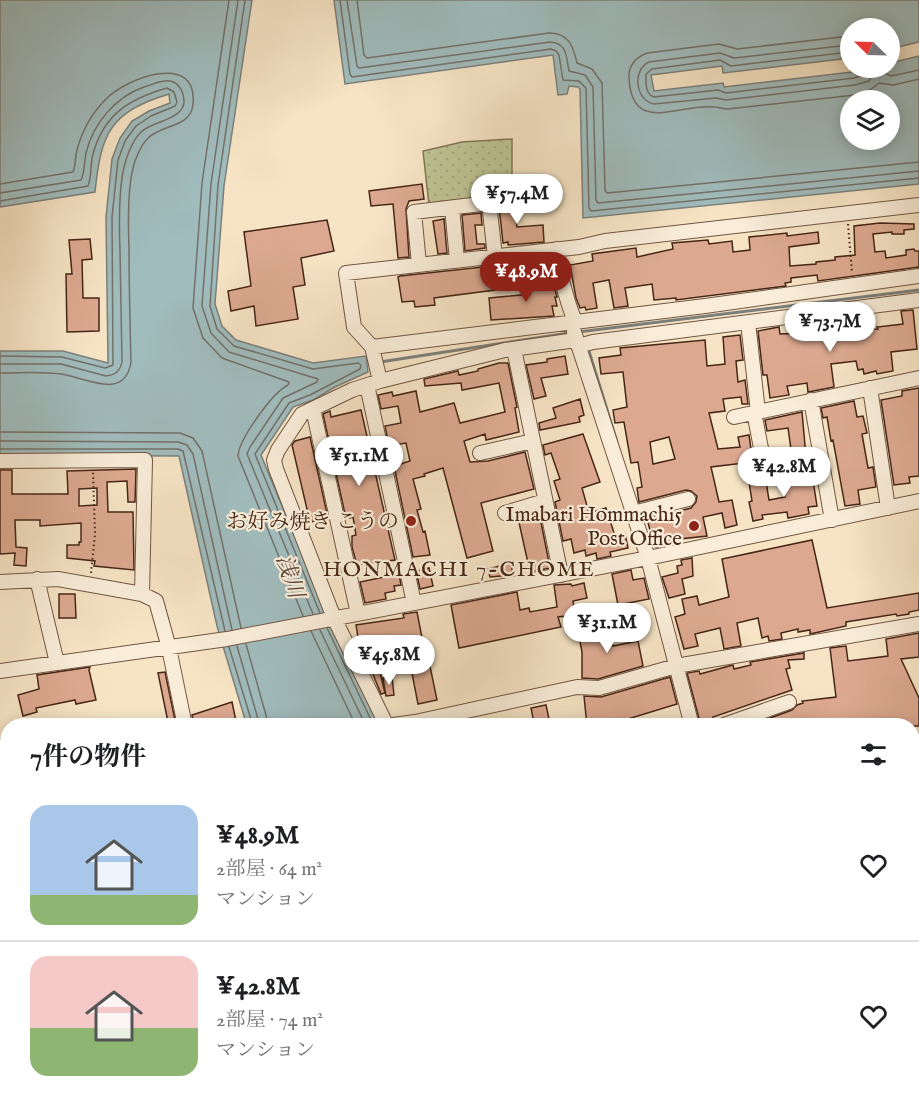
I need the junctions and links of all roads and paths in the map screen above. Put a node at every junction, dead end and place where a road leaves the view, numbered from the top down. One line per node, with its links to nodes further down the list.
1 (919, 205): 3 (street)
2 (452, 208): 5 (street); 6 (street); 7 (street)
3 (847, 213): 4 (street); 9 (path)
4 (557, 249): 5 (street); 13 (street)
5 (495, 256): 6 (street)
6 (457, 260): 7 (street)
7 (419, 264): 16 (street)
8 (919, 276): 9 (street)
9 (849, 287): 11 (street); 13 (street)
10 (919, 300): 11 (street)
11 (849, 308): 12 (street)
12 (748, 322): 14 (street); 22 (street)
13 (573, 323): 14 (street); 16 (street)
14 (576, 342): 15 (street); 34 (street)
15 (514, 349): 18 (street); 24 (street)
16 (373, 350): 18 (street)
17 (919, 378): 19 (street)
18 (375, 379): 21 (street); 42 (street)
19 (870, 388): 20 (street); 32 (street)
20 (811, 400): 22 (street); 28 (street)
21 (314, 409): 43 (street); 44 (street)
22 (756, 412): 23 (street); 28 (street)
23 (734, 417)
24 (533, 441): 25 (street); 30 (street)
25 (480, 453)
26 (92, 460): 27 (street); 40 (path); 41 (street)
27 (0, 461)
28 (822, 463): 35 (street)
29 (688, 499): 34 (street)
30 (545, 501): 33 (street); 37 (street)
31 (919, 501): 32 (street)
32 (888, 508): 35 (street)
33 (505, 513)
34 (633, 513): 36 (street)
35 (832, 520): 36 (street)
36 (648, 558): 37 (street); 48 (street)
37 (561, 575): 42 (street)
38 (38, 579): 39 (street); 40 (street); 47 (street)
39 (0, 582)
40 (90, 585): 41 (street)
41 (142, 594): 46 (street)
42 (414, 603): 43 (street)
43 (358, 614): 44 (street)
44 (332, 619): 46 (street); 52 (street)
45 (919, 624): 48 (street)
46 (169, 648): 47 (street); 51 (street)
47 (57, 663): 49 (street)
48 (676, 666): 53 (street); 54 (street)
49 (0, 671)
50 (789, 702): 55 (street)
51 (183, 718)
52 (382, 718)
53 (433, 718)
54 (690, 718)
55 (744, 718)

